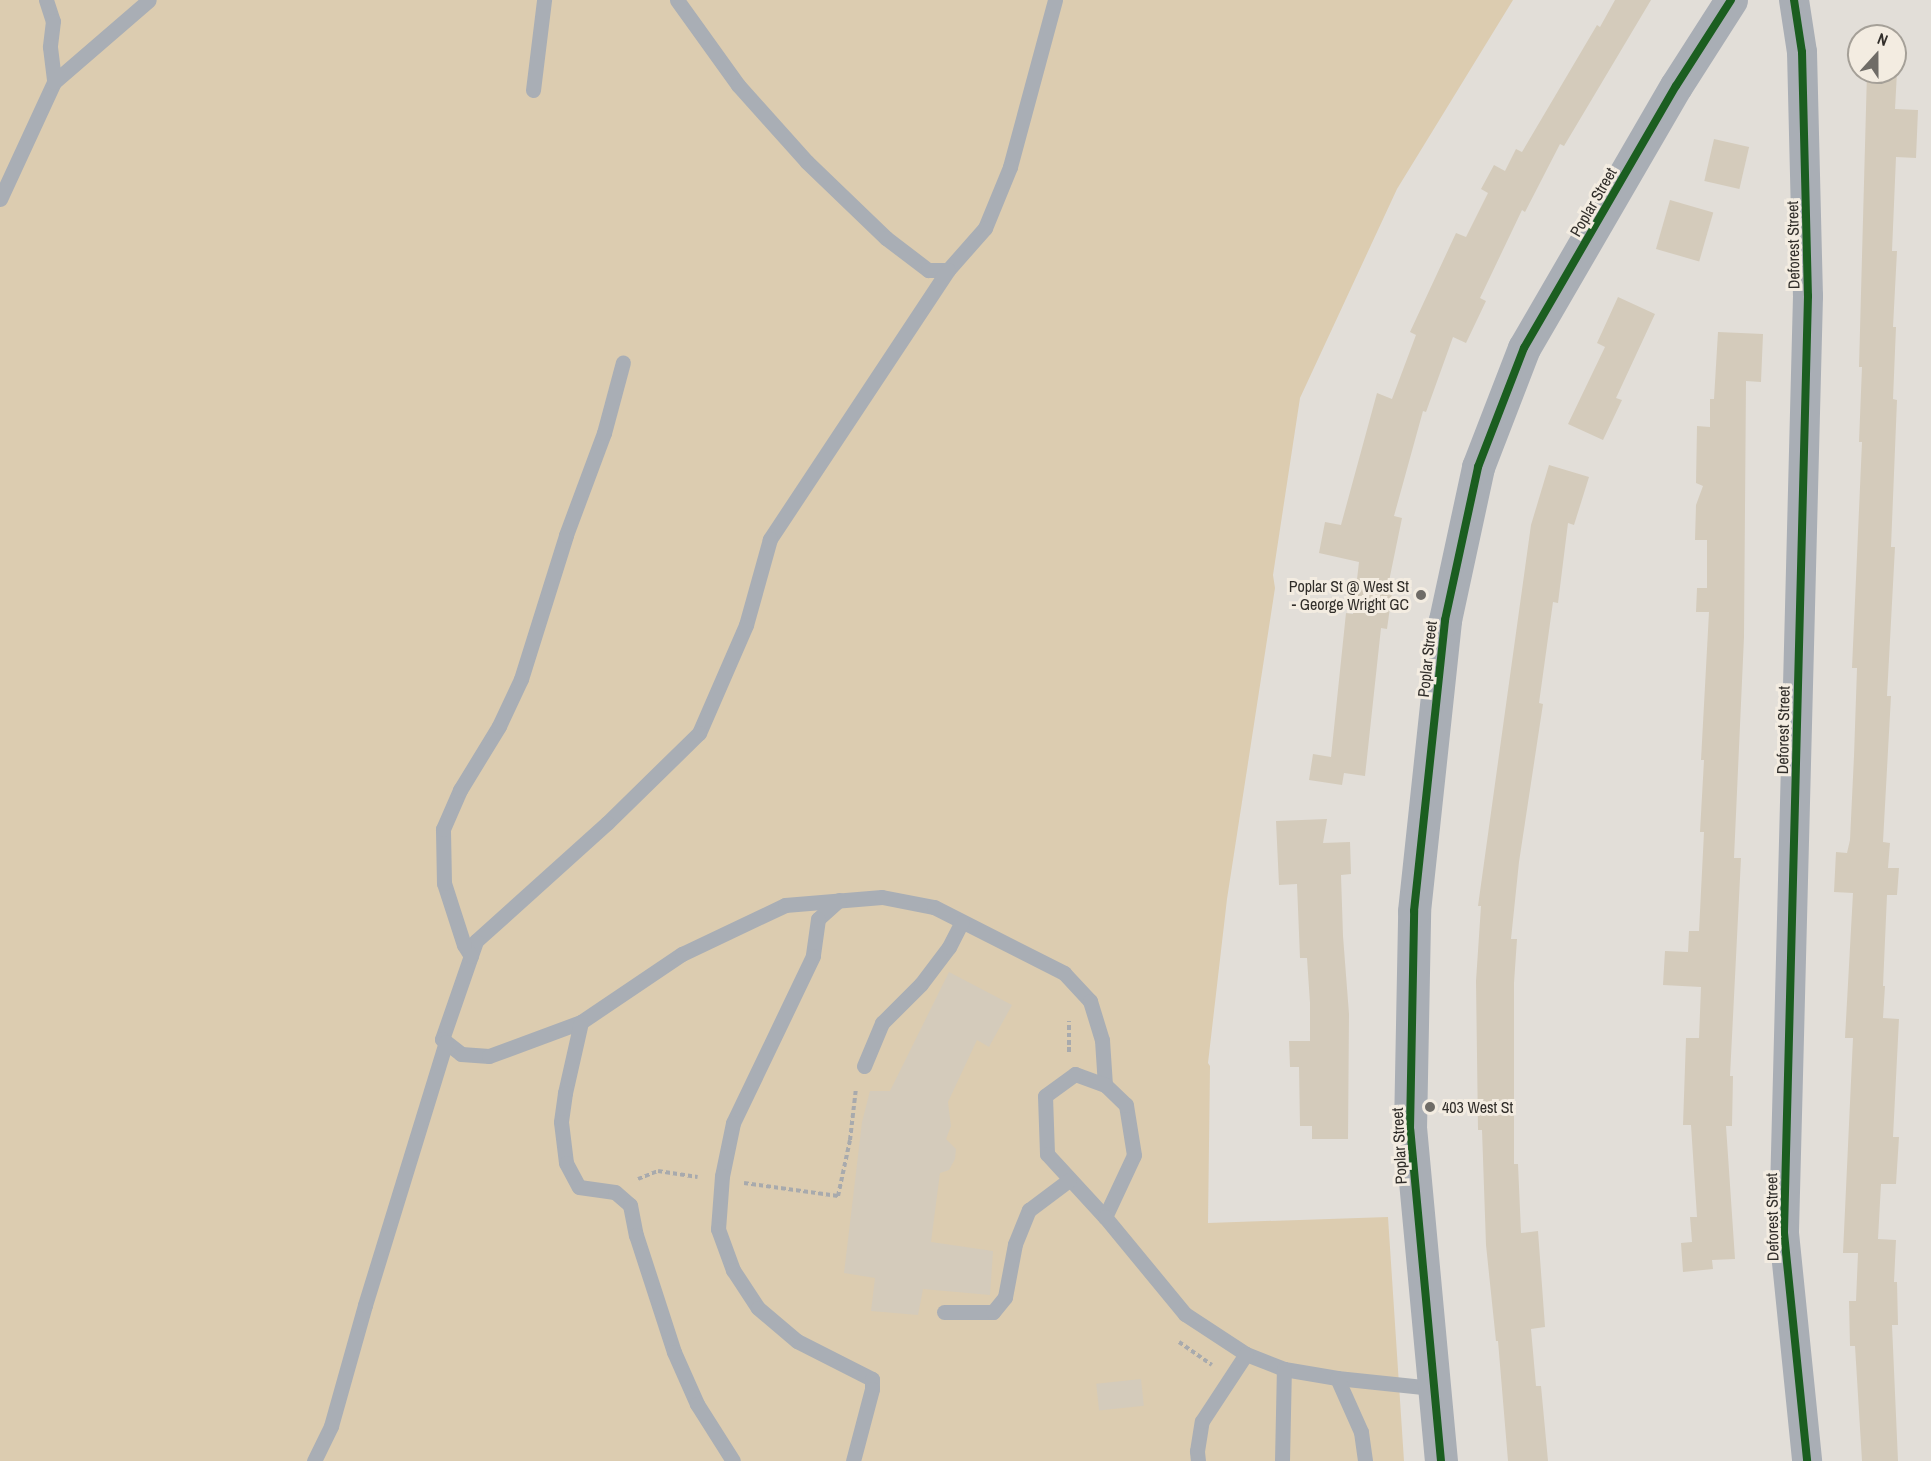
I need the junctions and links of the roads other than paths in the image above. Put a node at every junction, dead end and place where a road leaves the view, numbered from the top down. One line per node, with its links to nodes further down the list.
1 (46, 0): 8 (lane)
2 (149, 0): 8 (lane)
3 (544, 0): 9 (lane)
4 (677, 0): 11 (lane)
5 (1054, 0): 11 (lane)
6 (1731, 0): 26 (street, Poplar Street)
7 (1794, 0): 34 (street, Deforest Street)
8 (54, 82): 10 (lane)
9 (533, 90)
10 (0, 199)
11 (948, 270): 15 (lane)
12 (623, 362): 15 (lane)
13 (839, 900): 14 (lane); 16 (lane); 29 (lane)
14 (962, 922): 18 (lane); 19 (lane)
15 (471, 956): 17 (lane)
16 (581, 1022): 17 (lane); 28 (lane)
17 (446, 1042): 27 (lane)
18 (864, 1066)
19 (1105, 1085): 20 (lane); 21 (lane)
20 (1069, 1180): 21 (lane); 22 (lane)
21 (1105, 1217): 23 (lane)
22 (944, 1312)
23 (1246, 1354): 24 (lane); 30 (lane)
24 (1284, 1370): 25 (lane); 31 (lane)
25 (1337, 1378): 26 (lane); 32 (lane)
26 (1432, 1388): 33 (street, Poplar Street)
27 (314, 1461)
28 (733, 1461)
29 (853, 1461)
30 (1198, 1461)
31 (1282, 1461)
32 (1365, 1461)
33 (1441, 1461)
34 (1806, 1461)

